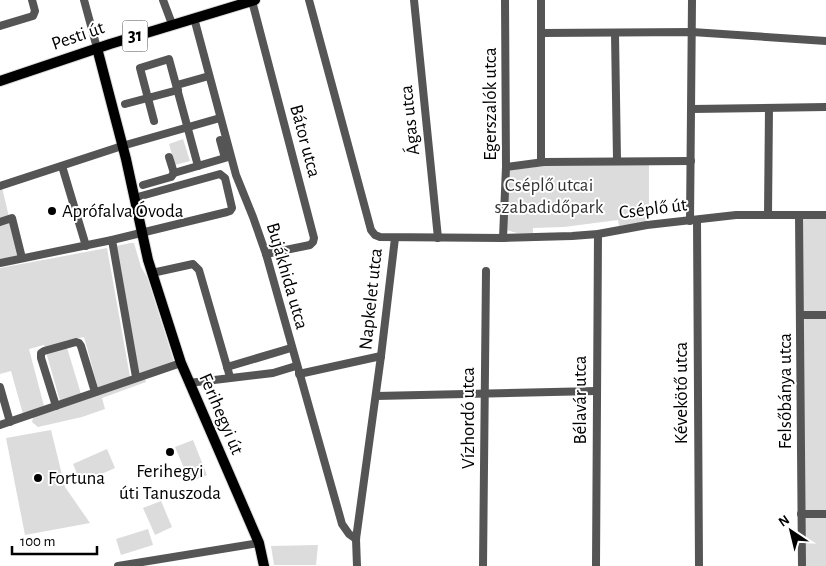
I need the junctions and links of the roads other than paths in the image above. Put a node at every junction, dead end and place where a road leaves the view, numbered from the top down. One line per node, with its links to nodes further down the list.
1 (32, 0): 12 (street)
2 (84, 0): 17 (street, Ferihegyi út)
3 (310, 0): 49 (street, Napkelet utca)
4 (414, 0): 50 (street, Ágas utca)
5 (505, 0): 37 (street, Egerszalók utca)
6 (541, 0): 14 (street)
7 (692, 0): 13 (street, Kévekötő utca)
8 (164, 3): 11 (street)
9 (254, 4): 10 (main road, Pesti út / 31); 54 (street, Bátor utca)
10 (194, 18): 11 (main road, Pesti út / 31); 18 (street, Bujákhida utca)
11 (172, 24): 17 (main road, Pesti út / 31)
12 (0, 26)
13 (692, 32): 15 (street); 16 (street); 25 (street, Kévekötő utca)
14 (542, 34): 15 (street); 34 (street)
15 (615, 34): 32 (street)
16 (826, 41)
17 (97, 48): 19 (main road, Pesti út / 31); 30 (main road, Ferihegyi út)
18 (209, 76): 20 (street); 26 (street, Bujákhida utca)
19 (0, 81)
20 (177, 88): 21 (street); 21 (street); 28 (street)
21 (148, 98): 22 (street); 27 (street)
22 (125, 104)
23 (826, 106): 24 (street)
24 (769, 108): 25 (street); 42 (street)
25 (692, 109): 33 (street, Kévekötő utca)
26 (220, 118): 28 (street); 54 (street, Bujákhida utca)
27 (154, 121)
28 (189, 128): 30 (street); 36 (street)
29 (220, 140): 36 (street)
30 (122, 146): 35 (street); 41 (main road, Ferihegyi út)
31 (169, 157): 38 (street)
32 (617, 160): 33 (street); 34 (street)
33 (691, 161): 45 (street, Kévekötő utca)
34 (541, 162): 37 (street)
35 (62, 166): 40 (street); 53 (street)
36 (198, 166): 38 (street)
37 (506, 167): 51 (street, Egerszalók utca)
38 (174, 173): 39 (street)
39 (143, 185)
40 (0, 186)
41 (134, 198): 47 (main road, Ferihegyi út); 47 (street)
42 (768, 215): 43 (street, Cséplő út); 45 (street, Cséplő út)
43 (799, 215): 44 (street, Cséplő út); 59 (street, Felsőbánya utca)
44 (826, 215)
45 (694, 220): 48 (street, Cséplő út); 86 (street, Kévekötő utca)
46 (0, 222): 55 (street)
47 (141, 233): 52 (street); 58 (main road, Ferihegyi út)
48 (598, 234): 51 (street, Cséplő út); 70 (street, Bélavár utca)
49 (394, 238): 50 (street, Cséplő út); 62 (street, Napkelet utca)
50 (438, 238): 51 (street, Cséplő út)
51 (503, 238)
52 (112, 240): 53 (street); 66 (street)
53 (86, 246): 55 (street)
54 (266, 254): 61 (street, Bujákhida utca)
55 (22, 258): 56 (street)
56 (0, 263)
57 (486, 271): 72 (street, Vízhordó utca)
58 (152, 273): 63 (main road, Ferihegyi út); 64 (street, Ferihegyi út)
59 (801, 314): 60 (street); 77 (street, Felsőbánya utca)
60 (826, 315)
61 (291, 348): 64 (street, Ferihegyi út); 65 (street, Bujákhida utca)
62 (381, 356): 65 (street); 73 (street, Napkelet utca)
63 (181, 363): 66 (street); 68 (main road, Ferihegyi út)
64 (227, 367): 67 (street, Ferihegyi út)
65 (297, 370): 67 (street); 79 (street, Bujákhida utca)
66 (136, 377): 71 (street)
67 (230, 378): 68 (street)
68 (189, 383): 80 (main road, Ferihegyi út)
69 (0, 387): 75 (street)
70 (596, 391): 72 (street); 85 (street, Bélavár utca)
71 (95, 392): 74 (street); 74 (street)
72 (485, 394): 73 (street); 84 (street, Vízhordó utca)
73 (376, 396): 79 (street, Napkelet utca)
74 (56, 406): 75 (street)
75 (10, 422): 76 (street)
76 (0, 425)
77 (801, 514): 78 (street); 87 (street, Felsőbánya utca)
78 (826, 514)
79 (356, 539): 83 (street, Napkelet utca)
80 (258, 543): 81 (street); 82 (main road, Ferihegyi út)
81 (118, 566)
82 (264, 566)
83 (357, 566)
84 (483, 566)
85 (596, 566)
86 (698, 566)
87 (802, 566)

